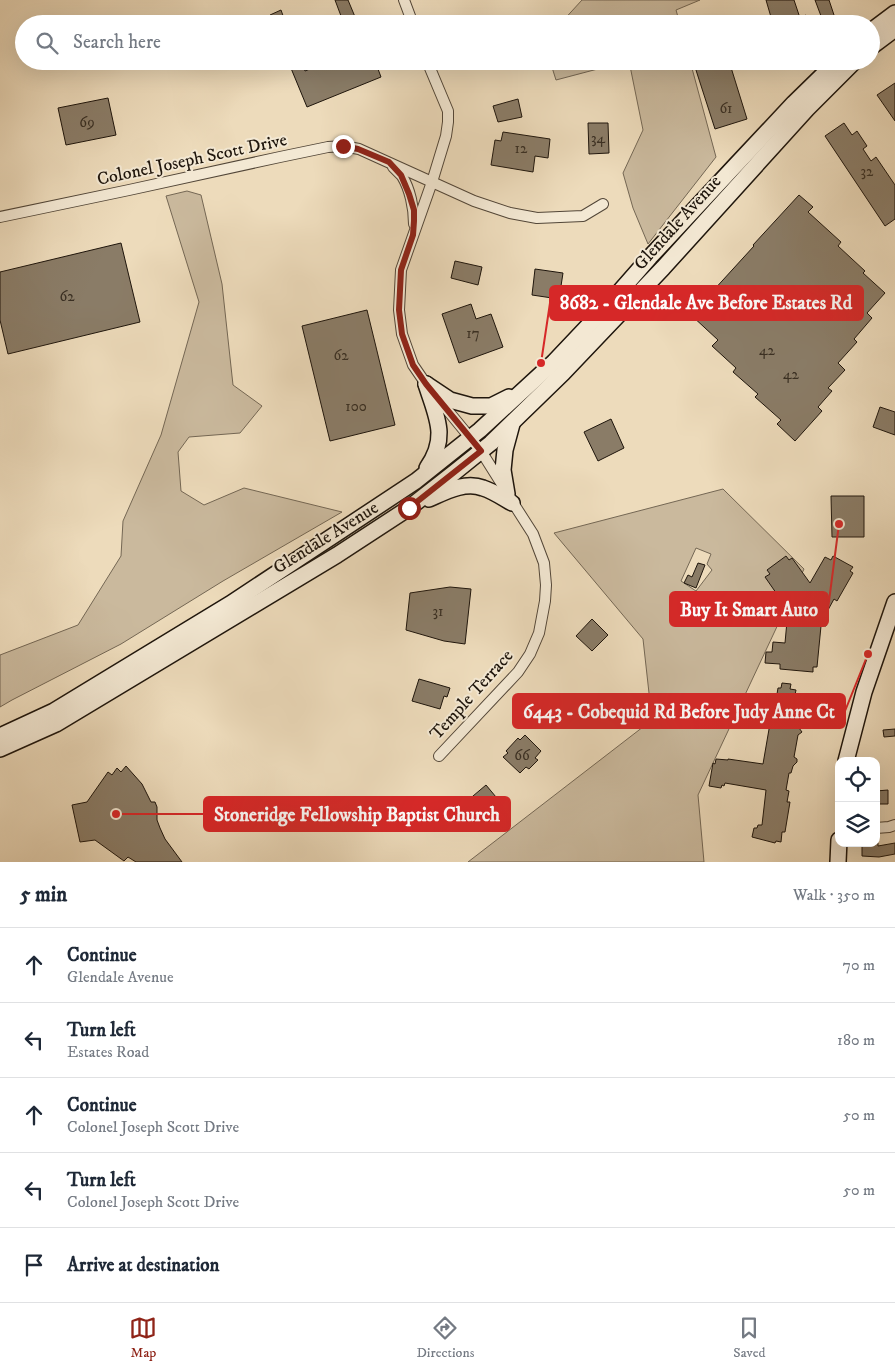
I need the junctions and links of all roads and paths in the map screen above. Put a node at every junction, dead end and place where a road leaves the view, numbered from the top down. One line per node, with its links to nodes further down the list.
1 (404, 0): 3 (street)
2 (895, 13): 4 (main road)
3 (410, 15)
4 (880, 24)
5 (895, 29): 6 (main road)
6 (880, 41)
7 (431, 70): 11 (street, Temple Terrace)
8 (828, 70): 16 (main road, Glendale Avenue)
9 (846, 70): 17 (main road, Glendale Avenue)
10 (389, 162): 11 (street, Colonel Joseph Scott Drive); 13 (street, Colonel Joseph Scott Drive); 14 (street)
11 (432, 182): 12 (street, Colonel Joseph Scott Drive); 14 (street, Temple Terrace)
12 (604, 204)
13 (0, 216)
14 (413, 235): 15 (street, Temple Terrace)
15 (426, 384): 16 (main road); 18 (street, Temple Terrace); 20 (main road)
16 (527, 387): 18 (main road, Glendale Avenue)
17 (513, 423): 19 (main road, Glendale Avenue); 21 (main road)
18 (470, 438): 19 (street, Temple Terrace); 20 (main road, Glendale Avenue)
19 (481, 451): 21 (street, Temple Terrace); 22 (main road, Glendale Avenue)
20 (416, 481): 24 (main road, Glendale Avenue)
21 (510, 498): 22 (main road); 26 (street, Temple Terrace)
22 (409, 508): 25 (main road, Glendale Avenue)
23 (895, 602): 27 (main road)
24 (0, 736)
25 (0, 748)
26 (439, 756)
27 (847, 757)
28 (895, 825): 29 (street)
29 (880, 828)
30 (839, 847): 31 (main road)
31 (838, 862)

